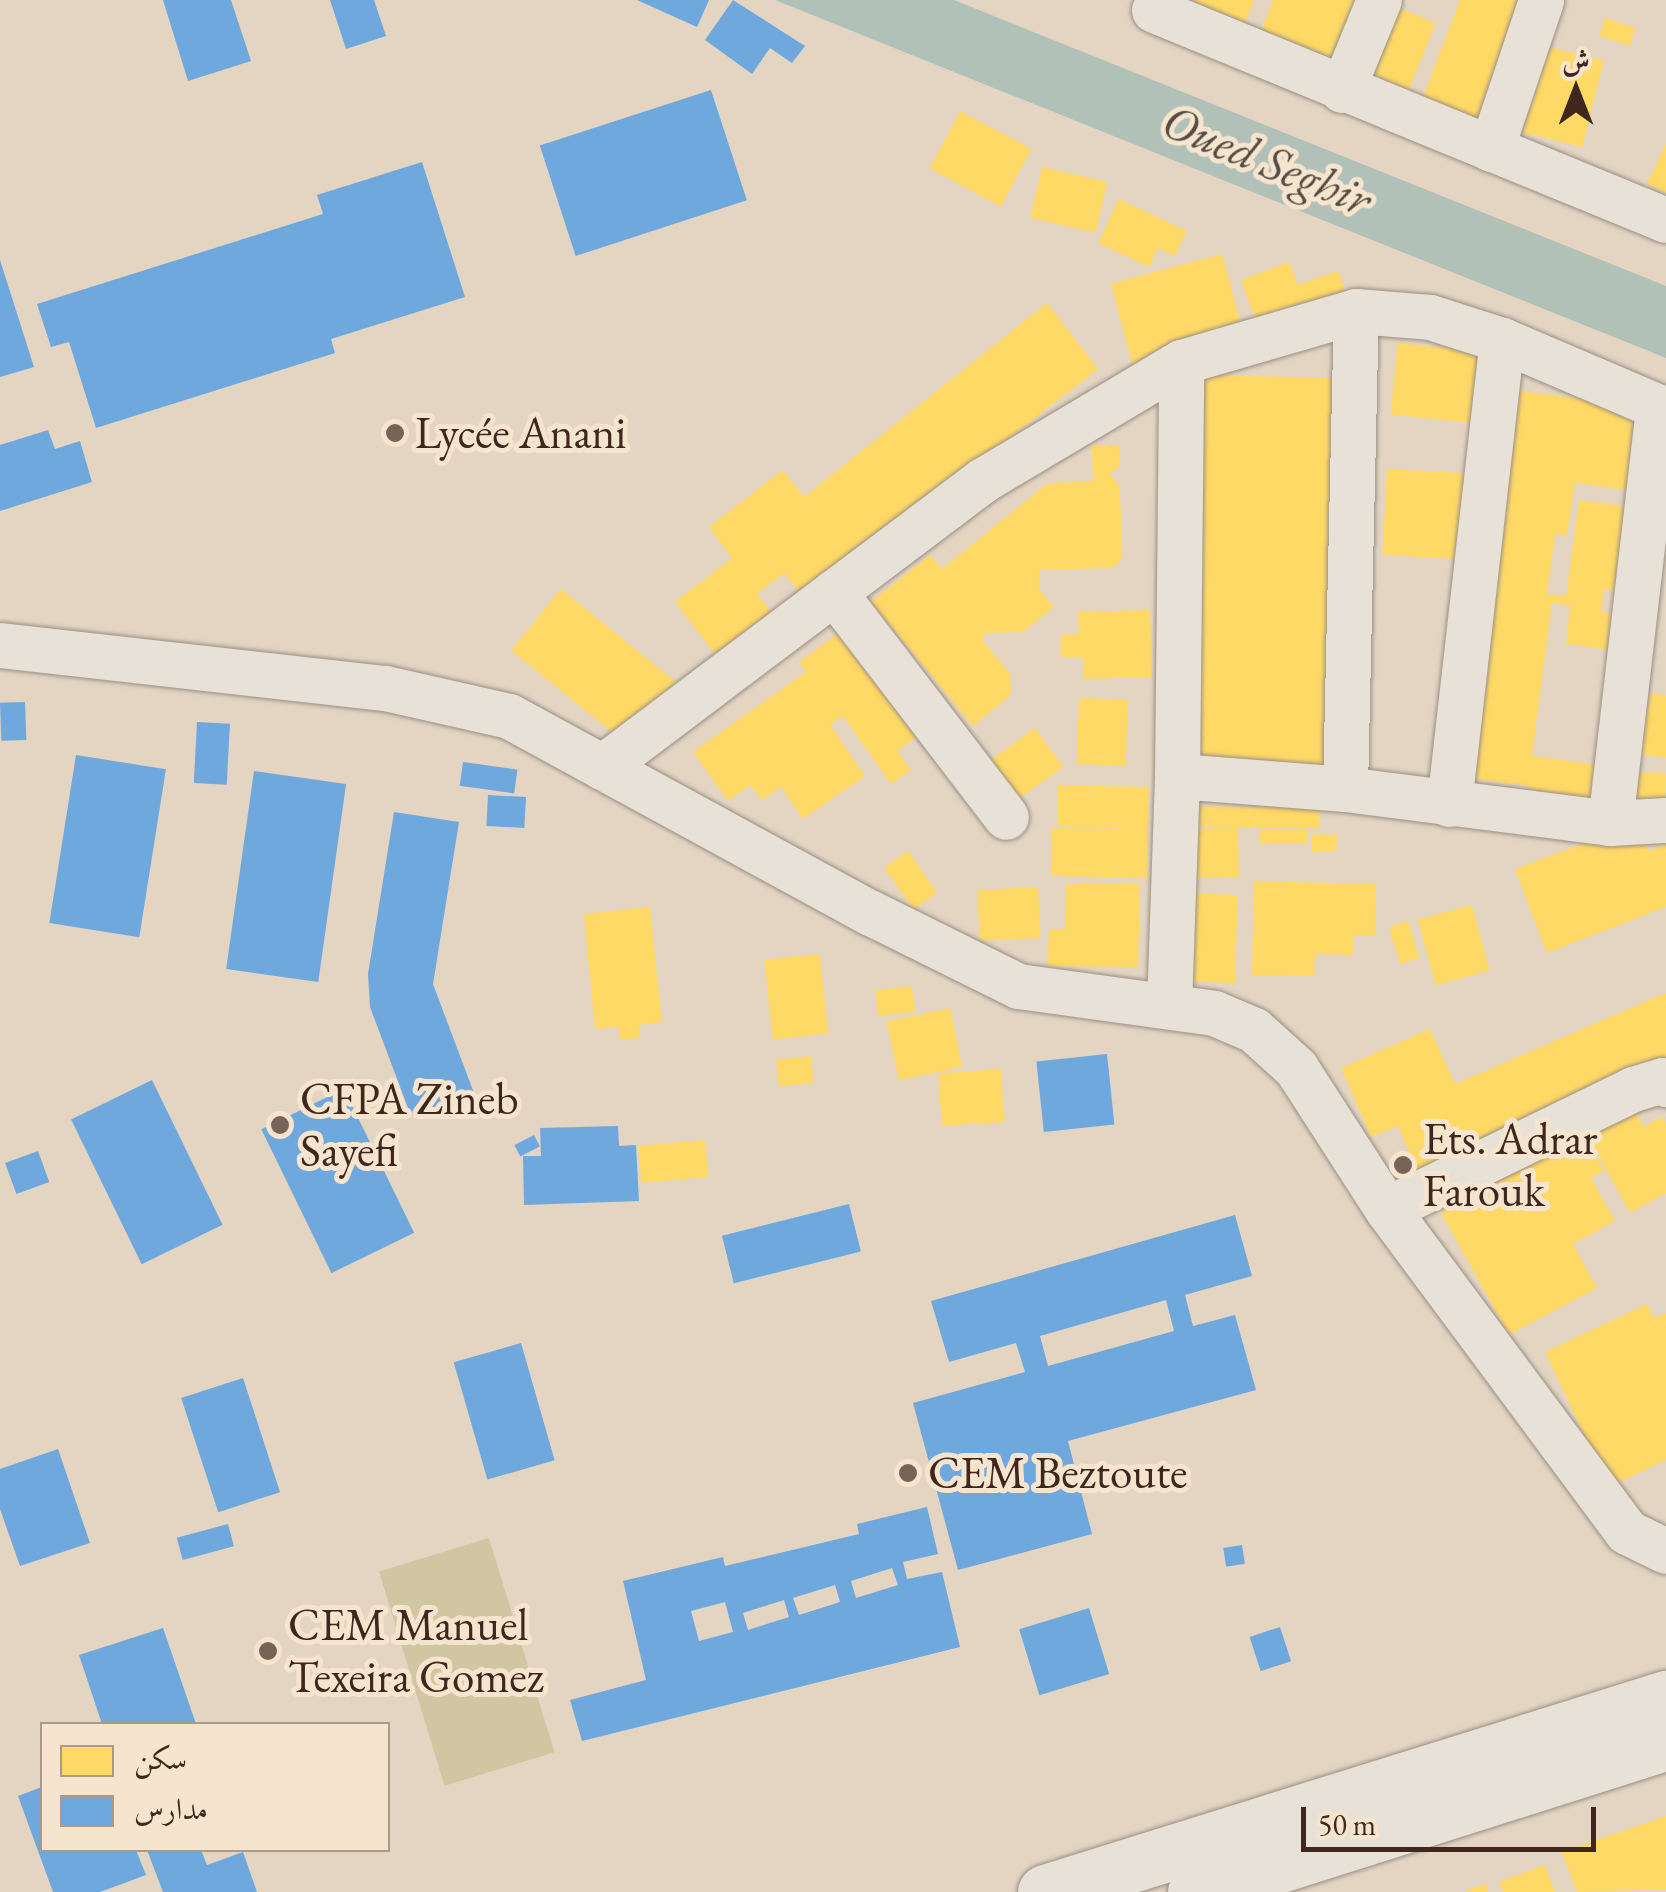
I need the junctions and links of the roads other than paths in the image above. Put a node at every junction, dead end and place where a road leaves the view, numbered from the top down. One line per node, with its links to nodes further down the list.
1 (1379, 0): 4 (street)
2 (1541, 0): 5 (street)
3 (1154, 10): 4 (street)
4 (1342, 90): 5 (street)
5 (1491, 149): 6 (street)
6 (1666, 220)
7 (1356, 311): 8 (street); 9 (street); 15 (street)
8 (1502, 340): 10 (street); 16 (street)
9 (1181, 362): 11 (street); 14 (street)
10 (1662, 409): 19 (street)
11 (834, 592): 13 (street); 17 (street)
12 (0, 645): 13 (street)
13 (602, 767): 20 (street)
14 (1177, 776): 15 (street); 20 (street)
15 (1345, 789): 16 (street)
16 (1449, 804): 19 (street)
17 (1006, 818)
18 (1666, 820): 19 (street)
19 (1610, 823)
20 (1169, 1006): 22 (street)
21 (1666, 1084): 22 (street)
22 (1386, 1209): 24 (street)
23 (1666, 1508): 24 (street)
24 (1647, 1541)
25 (1666, 1698): 27 (street)
26 (1666, 1743): 28 (street)
27 (1046, 1892)
28 (1195, 1892)

